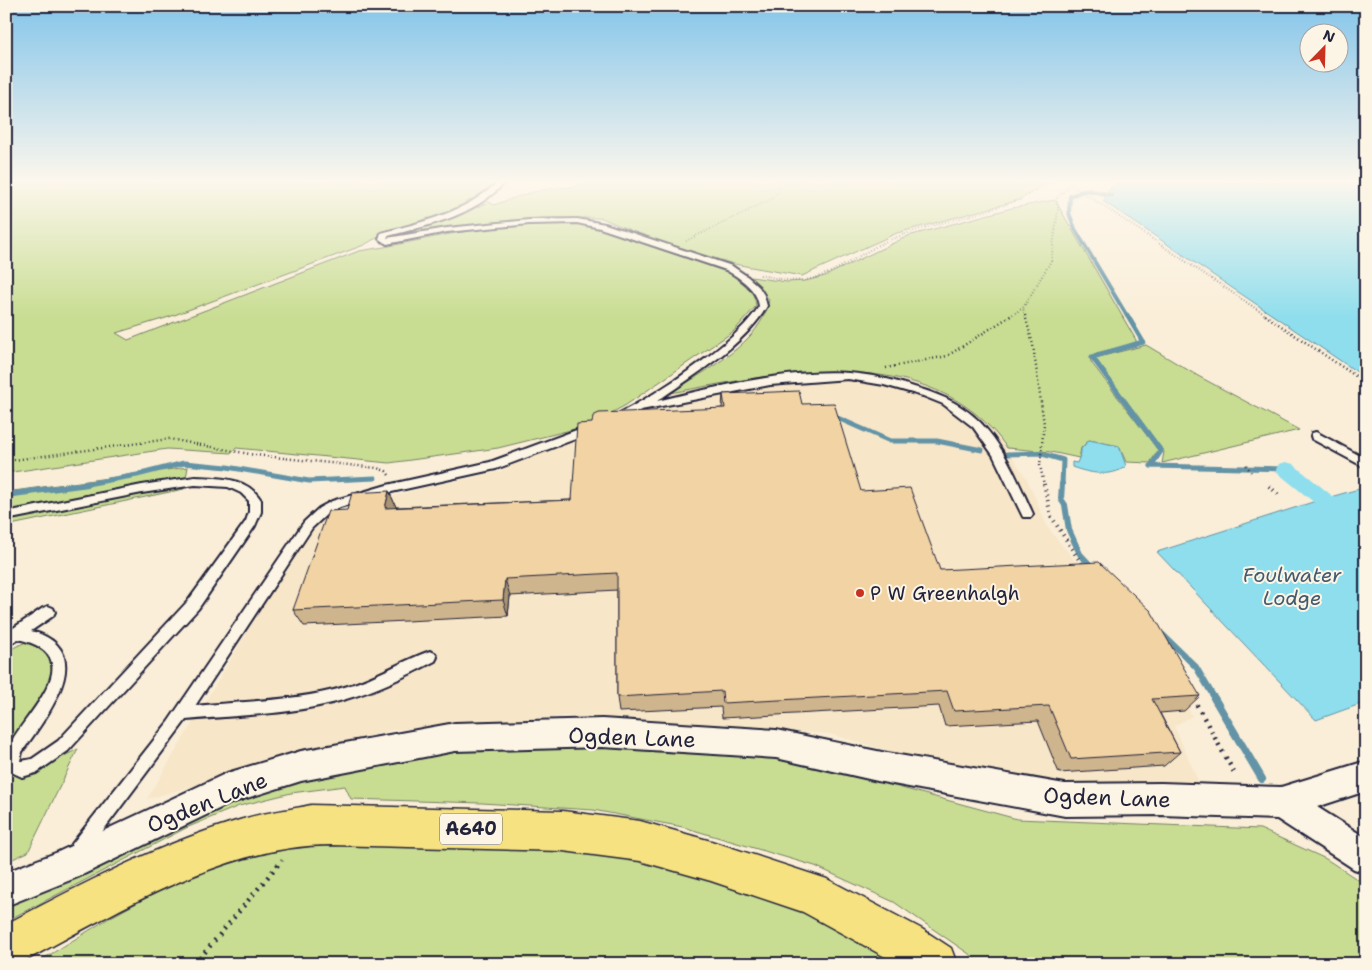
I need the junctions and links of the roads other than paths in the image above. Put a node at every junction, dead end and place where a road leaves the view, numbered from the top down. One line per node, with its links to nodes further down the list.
1 (409, 227): 2 (lane)
2 (482, 227)
3 (604, 227): 4 (lane)
4 (636, 408): 7 (lane); 12 (lane)
5 (1316, 436): 6 (lane)
6 (1366, 464)
7 (1026, 514)
8 (6, 516): 10 (lane)
9 (48, 612): 10 (lane)
10 (11, 636)
11 (430, 657): 12 (lane)
12 (182, 714): 16 (lane)
13 (1366, 776): 14 (street)
14 (1281, 803): 15 (street); 16 (street, Ogden Lane)
15 (1366, 857)
16 (66, 865): 17 (street, Ogden Lane)
17 (6, 889)
18 (6, 948): 19 (main road, A640)
19 (935, 964)

